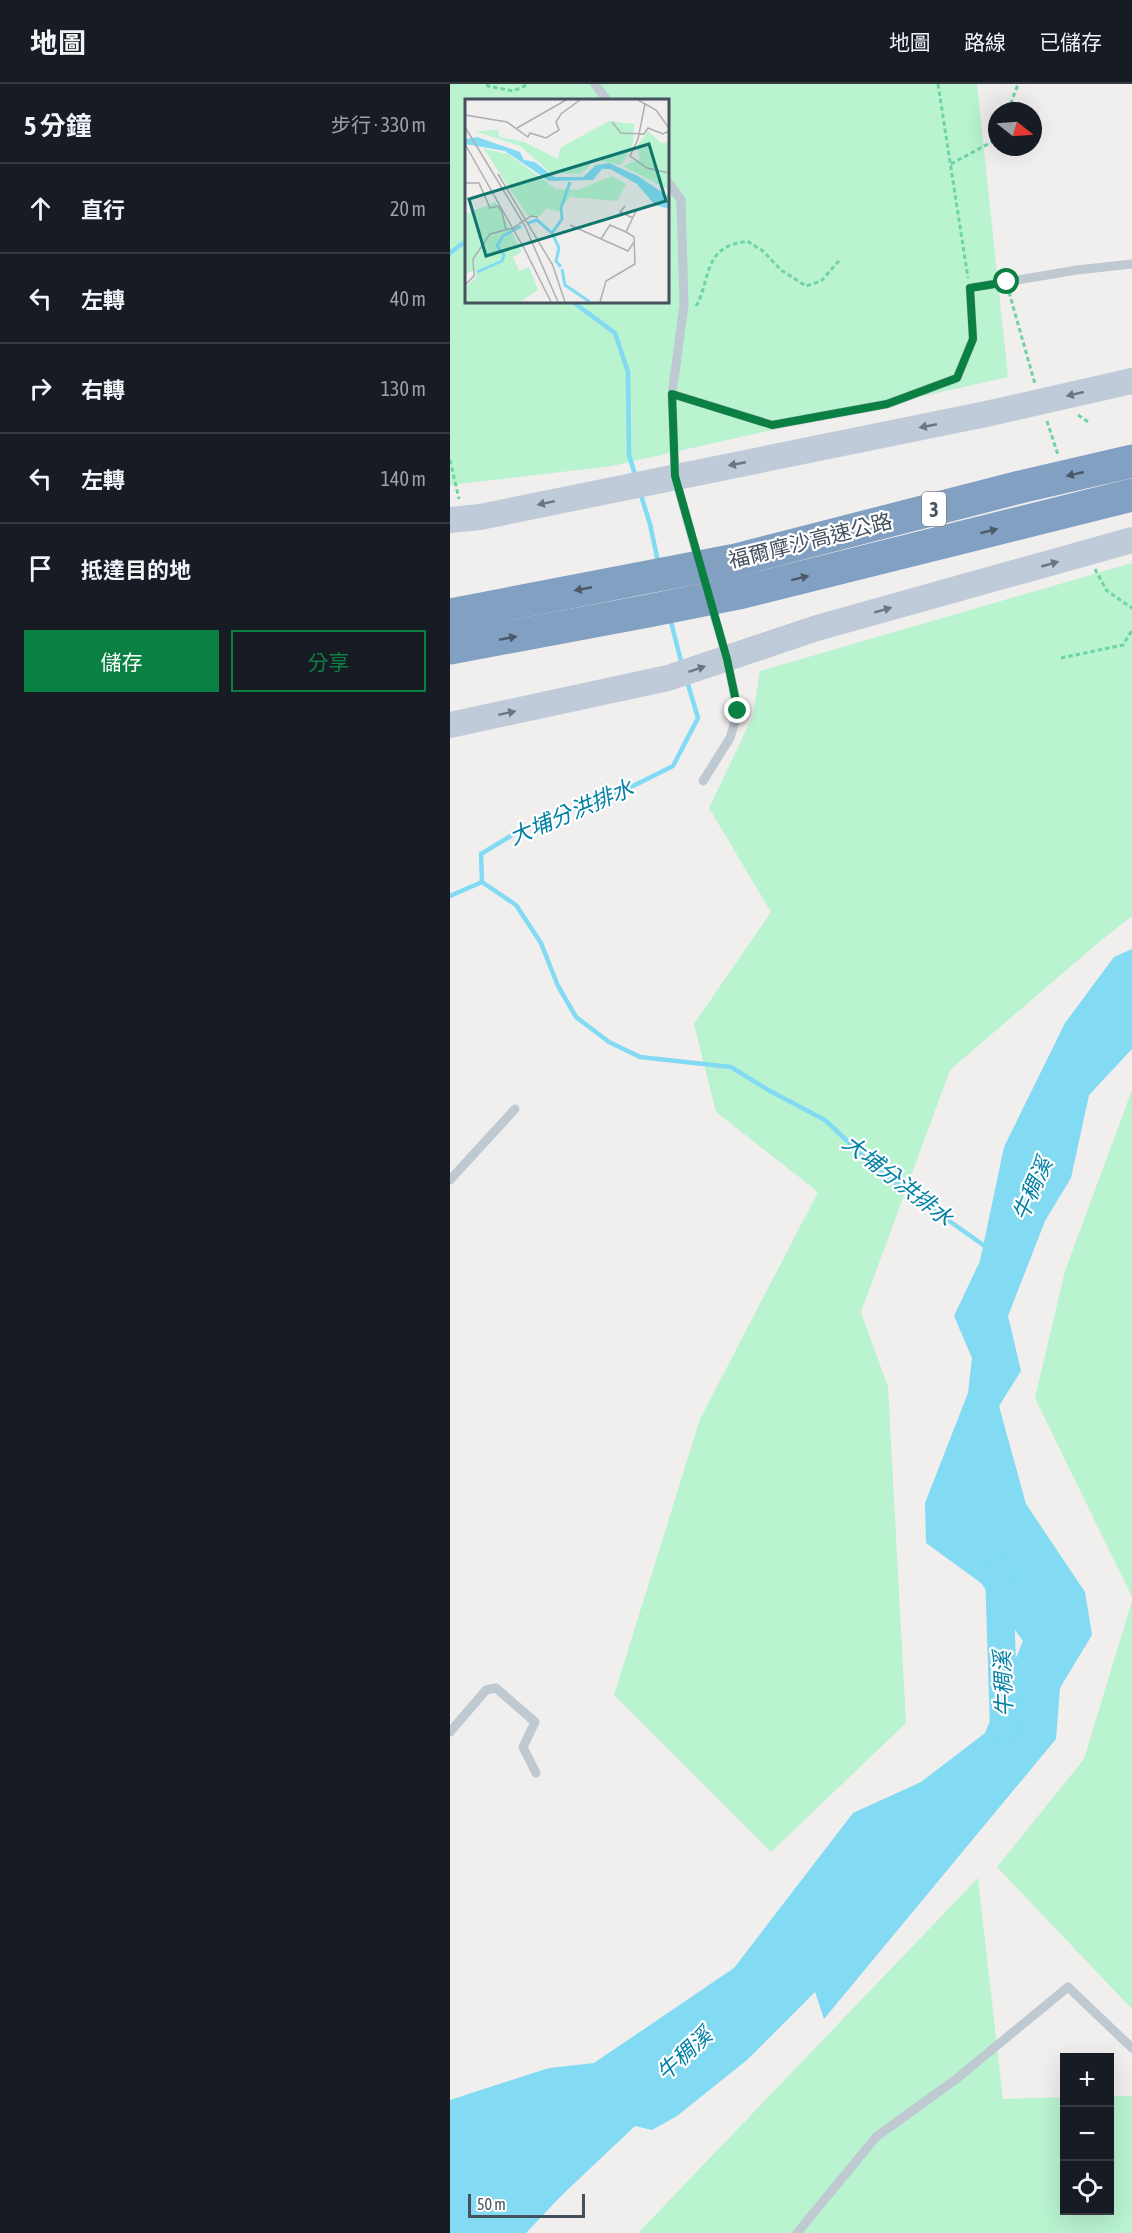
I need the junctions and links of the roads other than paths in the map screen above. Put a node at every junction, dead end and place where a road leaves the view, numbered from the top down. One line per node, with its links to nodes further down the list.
1 (595, 84): 2 (lane)
2 (606, 99)
3 (669, 183): 6 (lane)
4 (1132, 264): 6 (lane)
5 (1132, 381): 8 (street, one-way to 8)
6 (672, 394): 8 (lane)
7 (1132, 461): 14 (highway, 福爾摩沙高速公路 / 3, one-way to 14)
8 (675, 476): 10 (street, one-way to 10); 12 (lane)
9 (1132, 495): 15 (highway, 福爾摩沙高速公路 / 3, one-way to 9)
10 (457, 519)
11 (1132, 540): 16 (street, one-way to 11)
12 (704, 579)
13 (707, 591): 16 (lane)
14 (450, 615)
15 (450, 648)
16 (727, 659): 17 (street, one-way to 16); 18 (lane)
17 (450, 725)
18 (704, 781)
19 (515, 1109): 20 (lane)
20 (450, 1180)
21 (450, 1732): 22 (lane)
22 (536, 1773)
23 (1132, 2048): 24 (lane)
24 (797, 2233)

